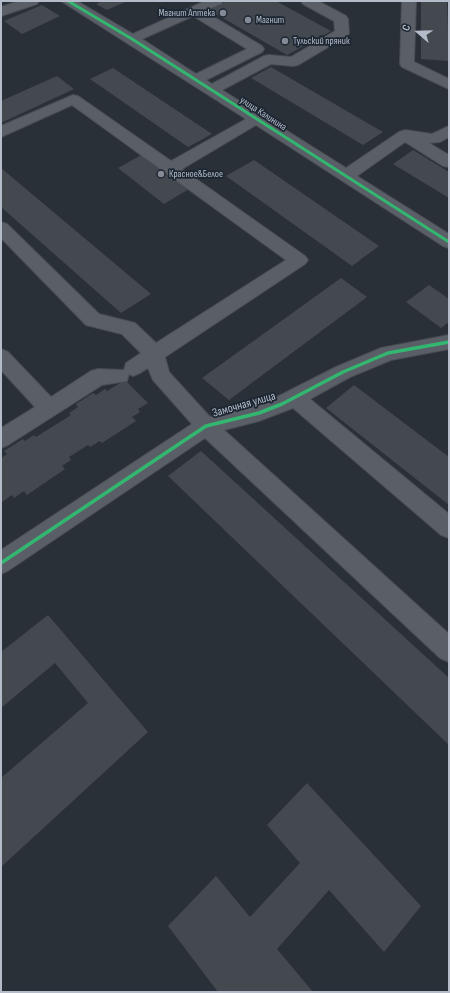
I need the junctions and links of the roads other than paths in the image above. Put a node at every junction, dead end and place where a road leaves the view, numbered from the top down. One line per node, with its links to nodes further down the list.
1 (32, 1): 7 (street)
2 (68, 1): 8 (street, улица Калинина)
3 (216, 1): 6 (street)
4 (308, 1): 11 (street)
5 (409, 1): 10 (street)
6 (194, 11): 8 (street); 9 (street)
7 (1, 12)
8 (132, 40): 9 (street, улица Калинина)
9 (195, 80): 11 (street, улица Калинина)
10 (449, 85)
11 (211, 90): 12 (street, улица Калинина)
12 (256, 119): 17 (street); 18 (street, улица Калинина)
13 (449, 131): 15 (street)
14 (1, 132): 17 (street)
15 (405, 135): 16 (street); 18 (street)
16 (449, 162)
17 (171, 168): 22 (street)
18 (346, 176): 20 (street, улица Калинина)
19 (1, 228): 22 (street)
20 (449, 242)
21 (449, 342): 24 (street, Замочная улица)
22 (155, 354): 25 (street); 26 (street)
23 (1, 356): 25 (street)
24 (295, 398): 26 (street, Замочная улица); 28 (street)
25 (49, 408): 27 (street)
26 (206, 426): 29 (street, Замочная улица); 30 (street)
27 (1, 438)
28 (449, 528)
29 (1, 562)
30 (449, 650)

